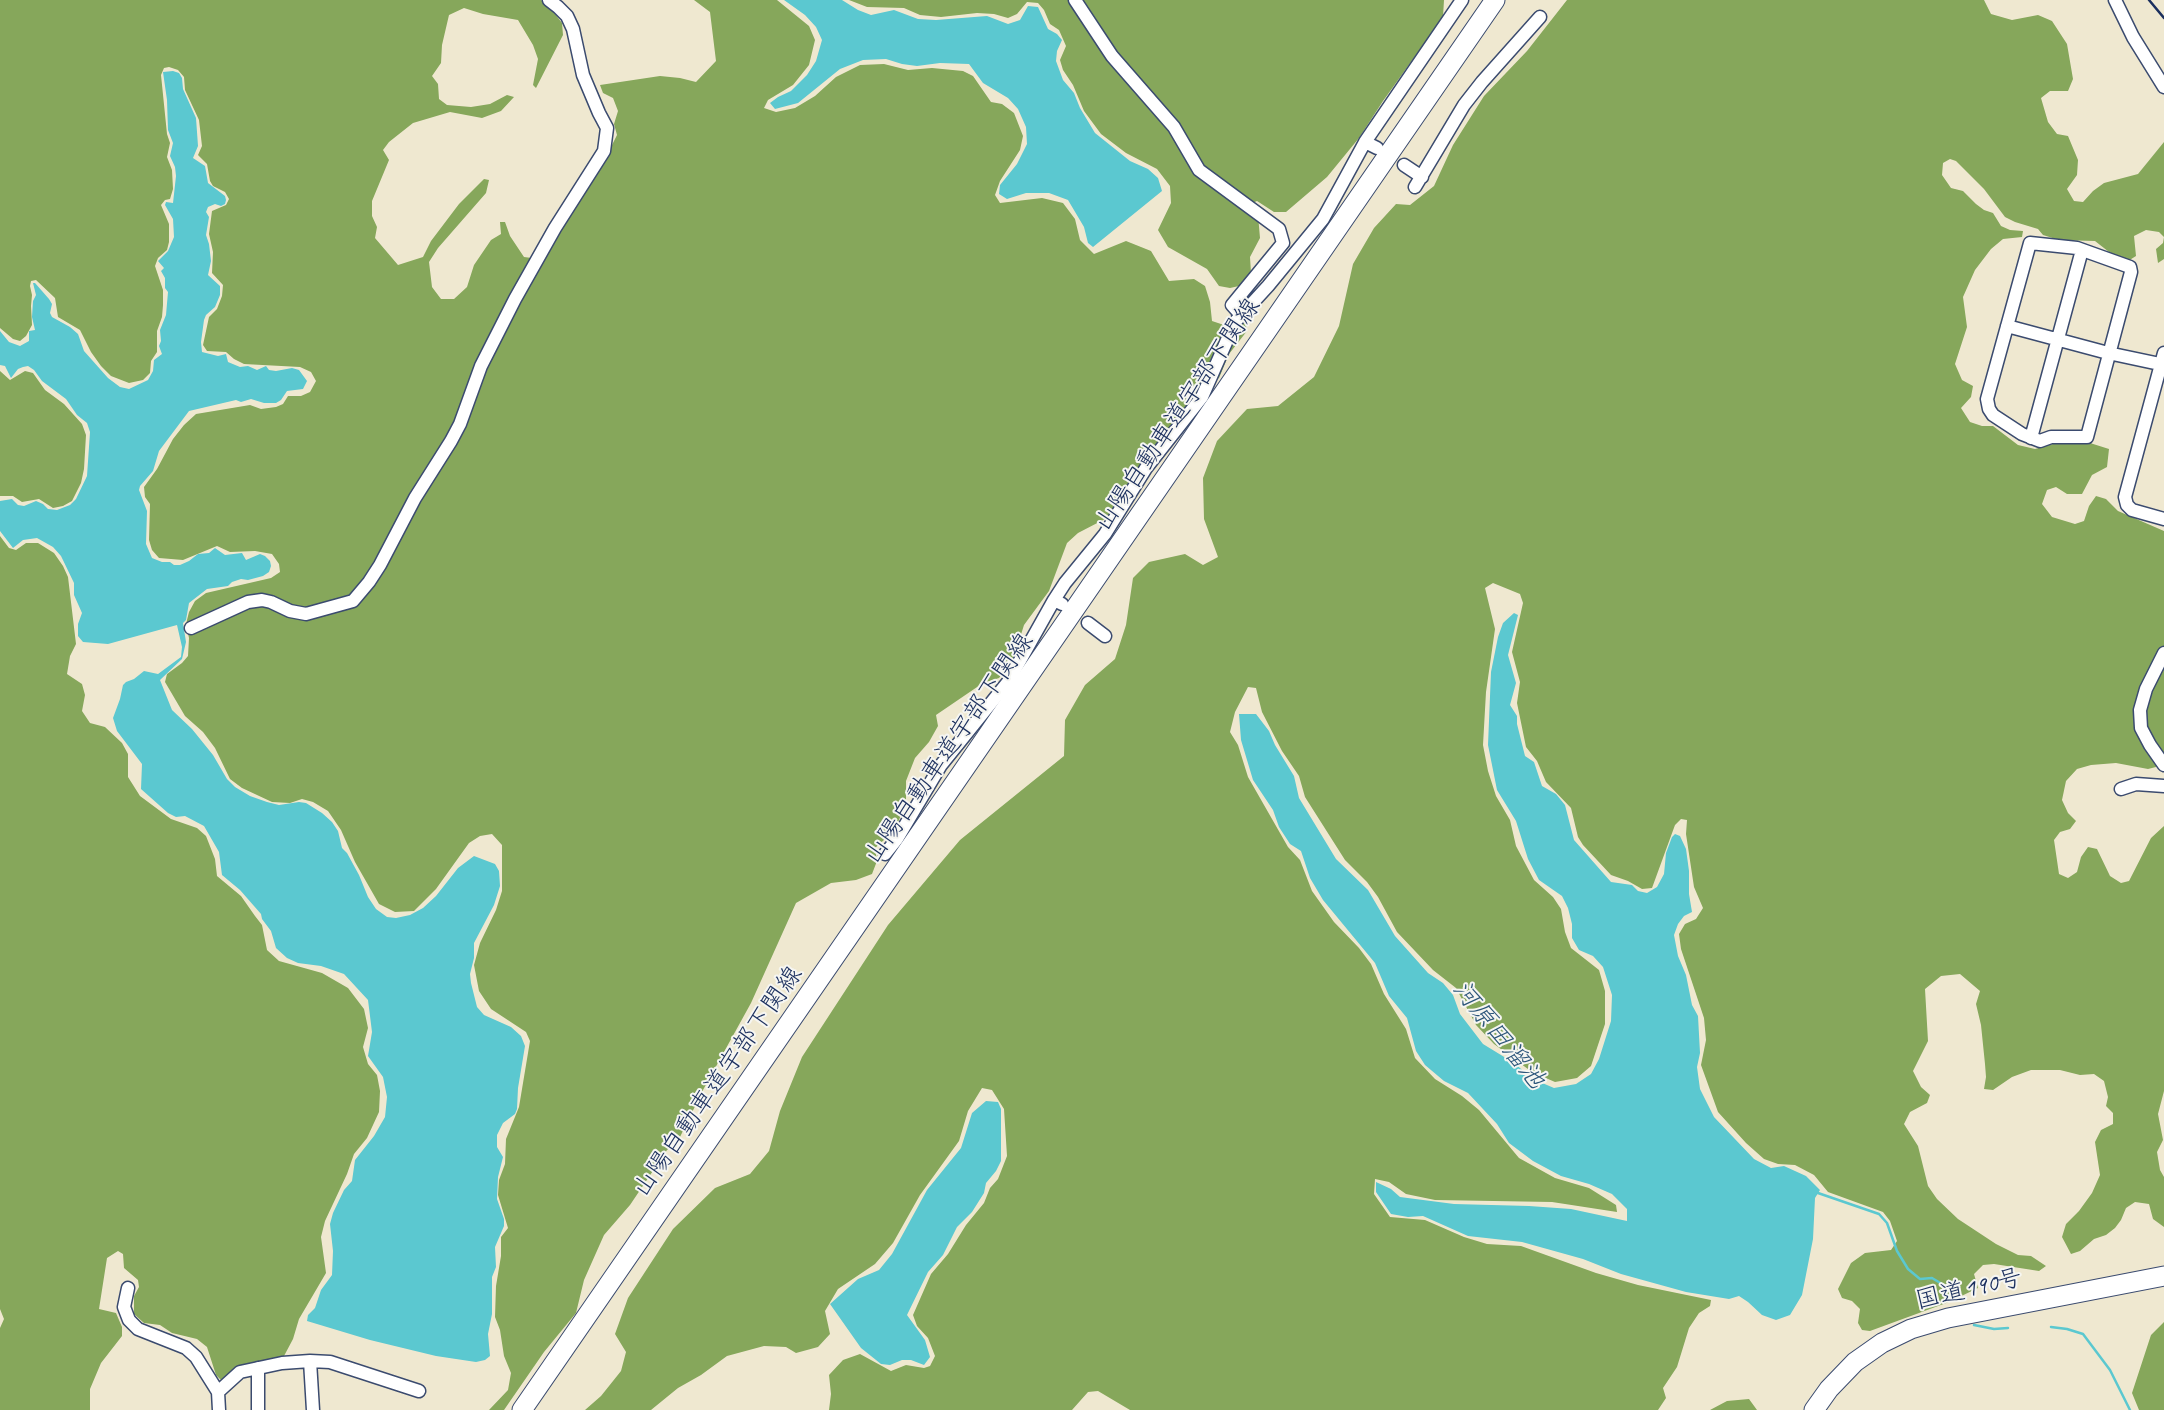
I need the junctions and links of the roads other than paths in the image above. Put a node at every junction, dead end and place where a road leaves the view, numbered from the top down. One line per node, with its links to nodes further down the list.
1 (549, 0): 22 (street)
2 (1075, 0): 14 (street)
3 (1462, 0): 10 (street)
4 (1495, 0): 9 (highway, 山陽自動車道宇部下関線)
5 (1500, 0): 9 (highway, 山陽自動車道宇部下関線)
6 (2115, 0): 8 (street)
7 (1540, 17): 12 (street)
8 (2164, 87)
9 (1416, 115): 38 (highway, 山陽自動車道宇部下関線)
10 (1365, 142): 11 (street); 14 (street)
11 (1377, 148)
12 (1404, 165)
13 (2082, 250): 15 (street); 16 (street); 17 (street)
14 (1241, 315): 28 (street)
15 (2007, 326): 16 (street); 19 (street)
16 (2058, 339): 17 (street); 19 (street)
17 (2108, 353): 18 (street); 19 (street)
18 (2163, 361): 20 (street)
19 (2031, 438)
20 (2164, 519)
21 (1088, 623): 23 (street)
22 (191, 628)
23 (1105, 636)
24 (2164, 653): 25 (street)
25 (2164, 765)
26 (2164, 786): 27 (street)
27 (2121, 789)
28 (884, 854)
29 (2164, 1276): 39 (highway, 国道190号)
30 (128, 1288): 34 (street)
31 (310, 1361): 32 (street); 33 (street); 37 (street)
32 (258, 1368): 34 (street); 36 (street)
33 (418, 1391)
34 (218, 1392): 35 (street)
35 (219, 1410)
36 (258, 1410)
37 (313, 1410)
38 (522, 1410)
39 (1814, 1410)

